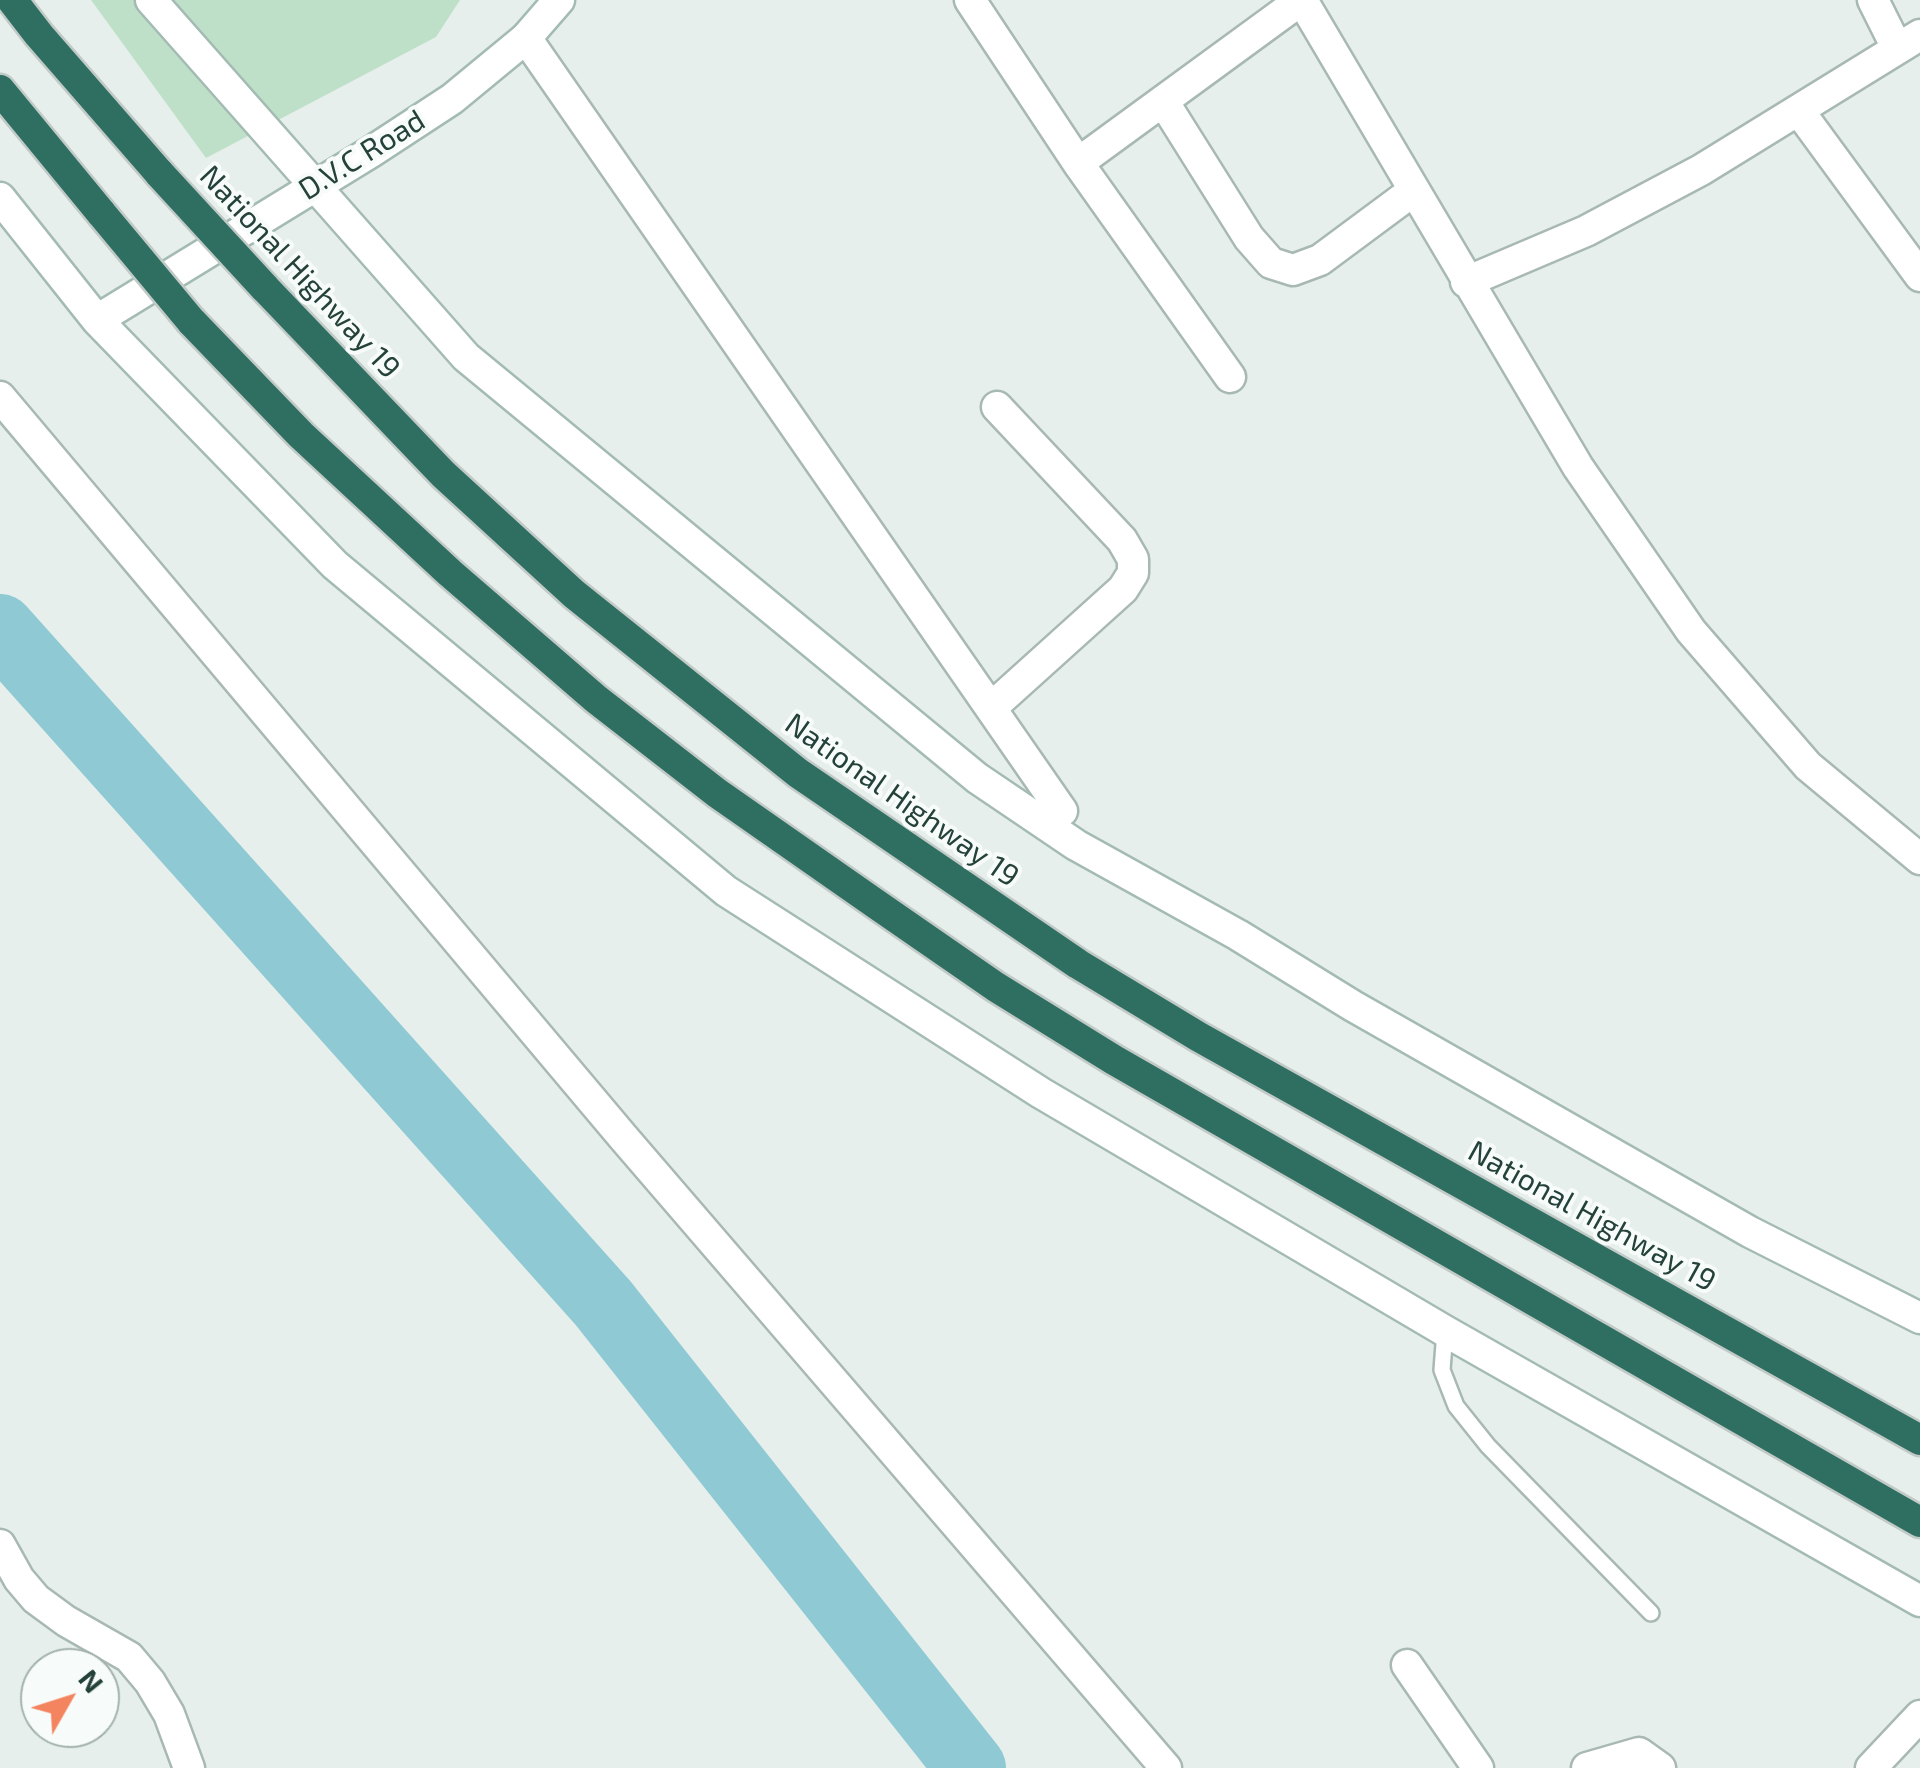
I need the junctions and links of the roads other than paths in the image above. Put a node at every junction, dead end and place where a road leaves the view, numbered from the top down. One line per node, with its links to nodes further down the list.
1 (12, 0): 27 (highway, National Highway 19, bridge)
2 (151, 0): 13 (street)
3 (559, 0): 7 (street, D.V.C Road)
4 (970, 0): 12 (street)
5 (1301, 0): 10 (street); 14 (street)
6 (1872, 0): 8 (street)
7 (526, 38): 13 (street, D.V.C Road); 22 (street)
8 (1908, 42): 11 (street)
9 (0, 90): 28 (highway, bridge)
10 (1163, 101): 12 (street); 14 (street)
11 (1799, 112): 16 (street); 17 (street)
12 (1078, 163): 19 (street)
13 (312, 185): 18 (street, D.V.C Road); 25 (street)
14 (1413, 191): 17 (street)
15 (0, 198): 18 (street)
16 (1920, 276)
17 (1466, 282): 24 (street)
18 (97, 320): 26 (street)
19 (1230, 377)
20 (0, 396): 35 (street)
21 (997, 407): 22 (street)
22 (991, 708): 23 (street)
23 (1062, 811)
24 (1920, 858)
25 (1920, 1318)
26 (1446, 1331): 30 (street); 31 (lane)
27 (1920, 1440)
28 (1920, 1522)
29 (0, 1545): 34 (street)
30 (1920, 1602)
31 (1651, 1614)
32 (1407, 1665): 36 (street)
33 (1920, 1716): 39 (street)
34 (190, 1768)
35 (1166, 1768)
36 (1478, 1768)
37 (1586, 1768): 38 (street)
38 (1660, 1768)
39 (1872, 1768)

